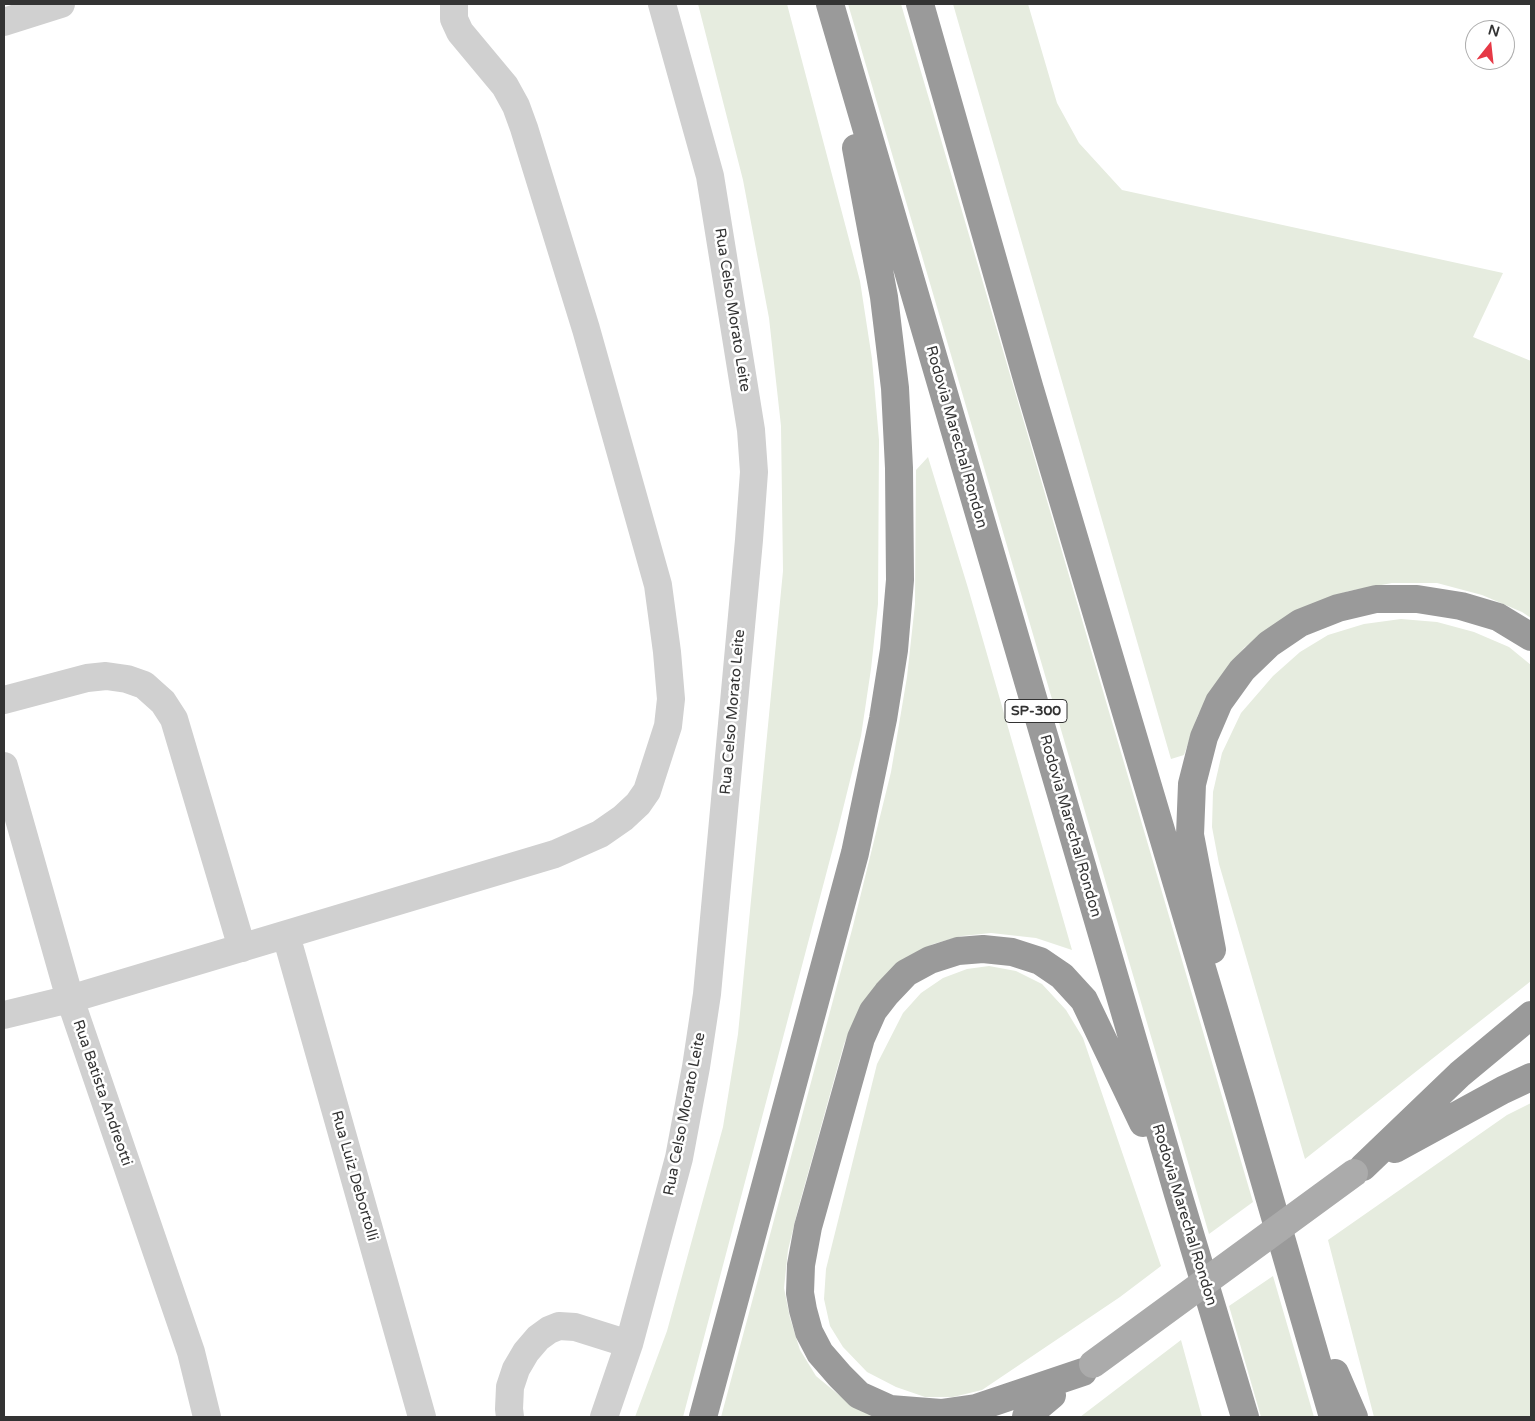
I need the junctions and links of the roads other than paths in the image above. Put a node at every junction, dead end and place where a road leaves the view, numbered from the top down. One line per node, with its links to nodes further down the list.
1 (61, 4): 6 (lane)
2 (454, 4): 10 (lane)
3 (662, 4): 20 (lane, Rua Celso Morato Leite)
4 (829, 4): 18 (highway, Rodovia Marechal Rondon / SP-300); 28 (highway)
5 (920, 4): 16 (highway)
6 (4, 22)
7 (1531, 636): 16 (highway)
8 (4, 700): 11 (lane)
9 (4, 766): 12 (lane, Rua Batista Andreotti)
10 (286, 935): 11 (lane); 25 (lane, Rua Luiz Debortolli)
11 (242, 948): 12 (lane)
12 (70, 999): 13 (lane); 24 (lane, Rua Batista Andreotti)
13 (4, 1015)
14 (1531, 1015): 15 (highway)
15 (1531, 1077)
16 (1240, 1096): 19 (highway)
17 (1354, 1173): 22 (main road, bridge)
18 (1178, 1194): 21 (highway, Rodovia Marechal Rondon / SP-300); 22 (highway)
19 (1290, 1269): 32 (highway); 33 (highway)
20 (629, 1344): 26 (lane); 27 (lane, Rua Celso Morato Leite)
21 (1229, 1363): 30 (highway); 31 (highway, Rodovia Marechal Rondon / SP-300)
22 (1088, 1368)
23 (1052, 1394): 29 (highway)
24 (207, 1417)
25 (422, 1417)
26 (510, 1417)
27 (604, 1417)
28 (703, 1417)
29 (1026, 1417)
30 (1238, 1417)
31 (1244, 1417)
32 (1333, 1417)
33 (1354, 1417)

